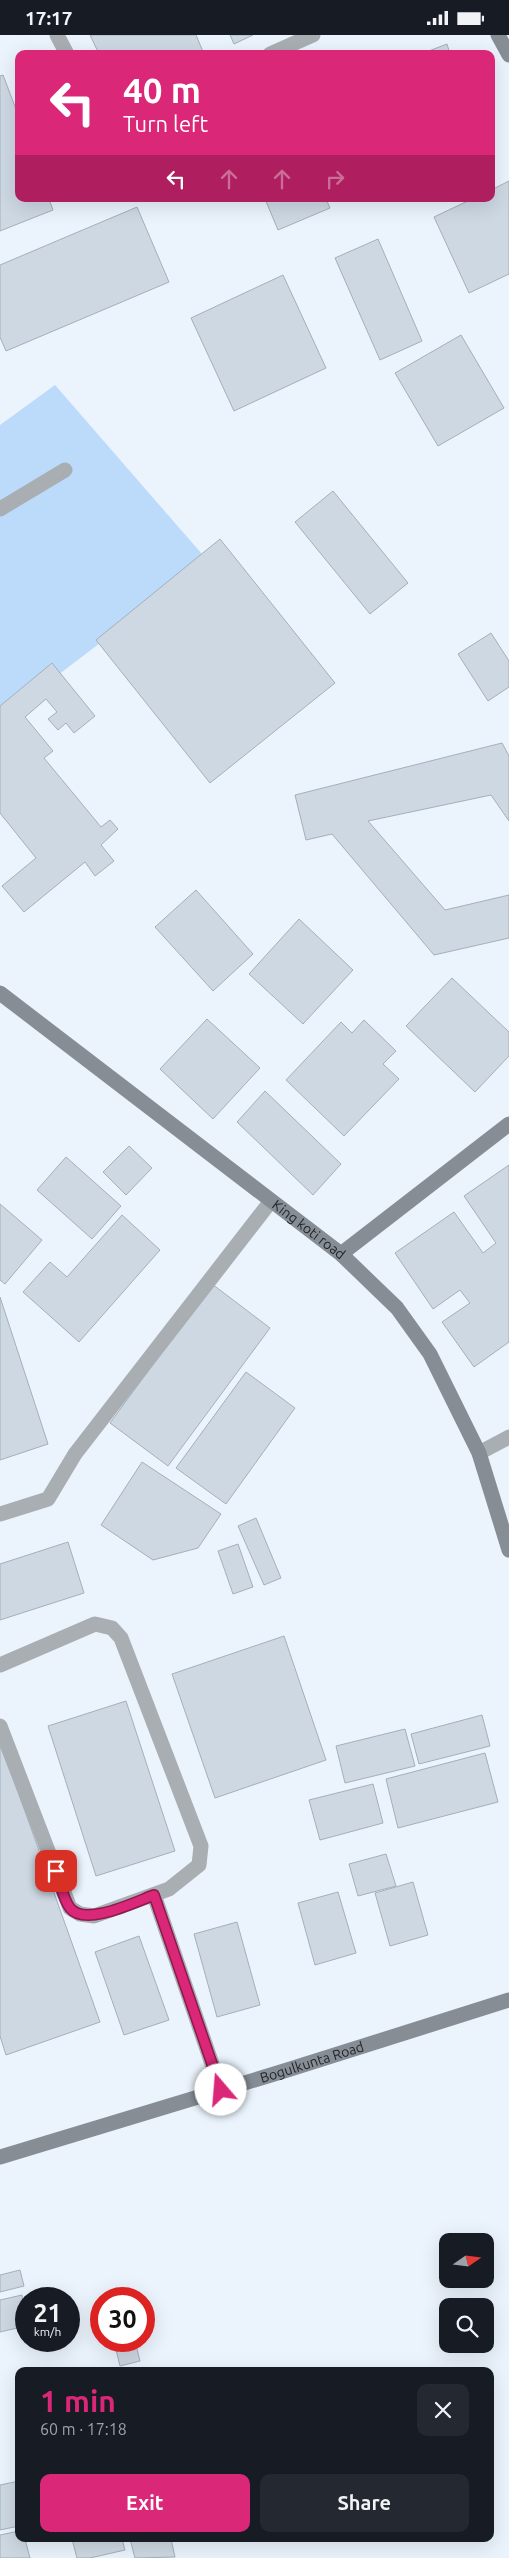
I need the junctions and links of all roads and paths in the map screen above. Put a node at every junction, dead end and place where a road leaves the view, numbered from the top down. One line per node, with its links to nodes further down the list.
1 (58, 35): 4 (street)
2 (313, 35): 5 (street)
3 (498, 35): 6 (street)
4 (65, 50)
5 (279, 50)
6 (509, 55)
7 (65, 470): 8 (street)
8 (0, 509)
9 (0, 993): 11 (street, King koti road)
10 (509, 1124): 12 (street)
11 (271, 1201): 12 (street, King koti road); 15 (street)
12 (342, 1254): 14 (street, King koti road)
13 (509, 1437): 14 (street)
14 (479, 1453): 16 (street, King koti road)
15 (0, 1514)
16 (509, 1550)
17 (0, 1665): 19 (street)
18 (0, 1726): 19 (street)
19 (154, 1895): 21 (street)
20 (509, 2000): 21 (street, Bogulkunta Road)
21 (221, 2090): 22 (street, Bogulkunta Road)
22 (0, 2157)

